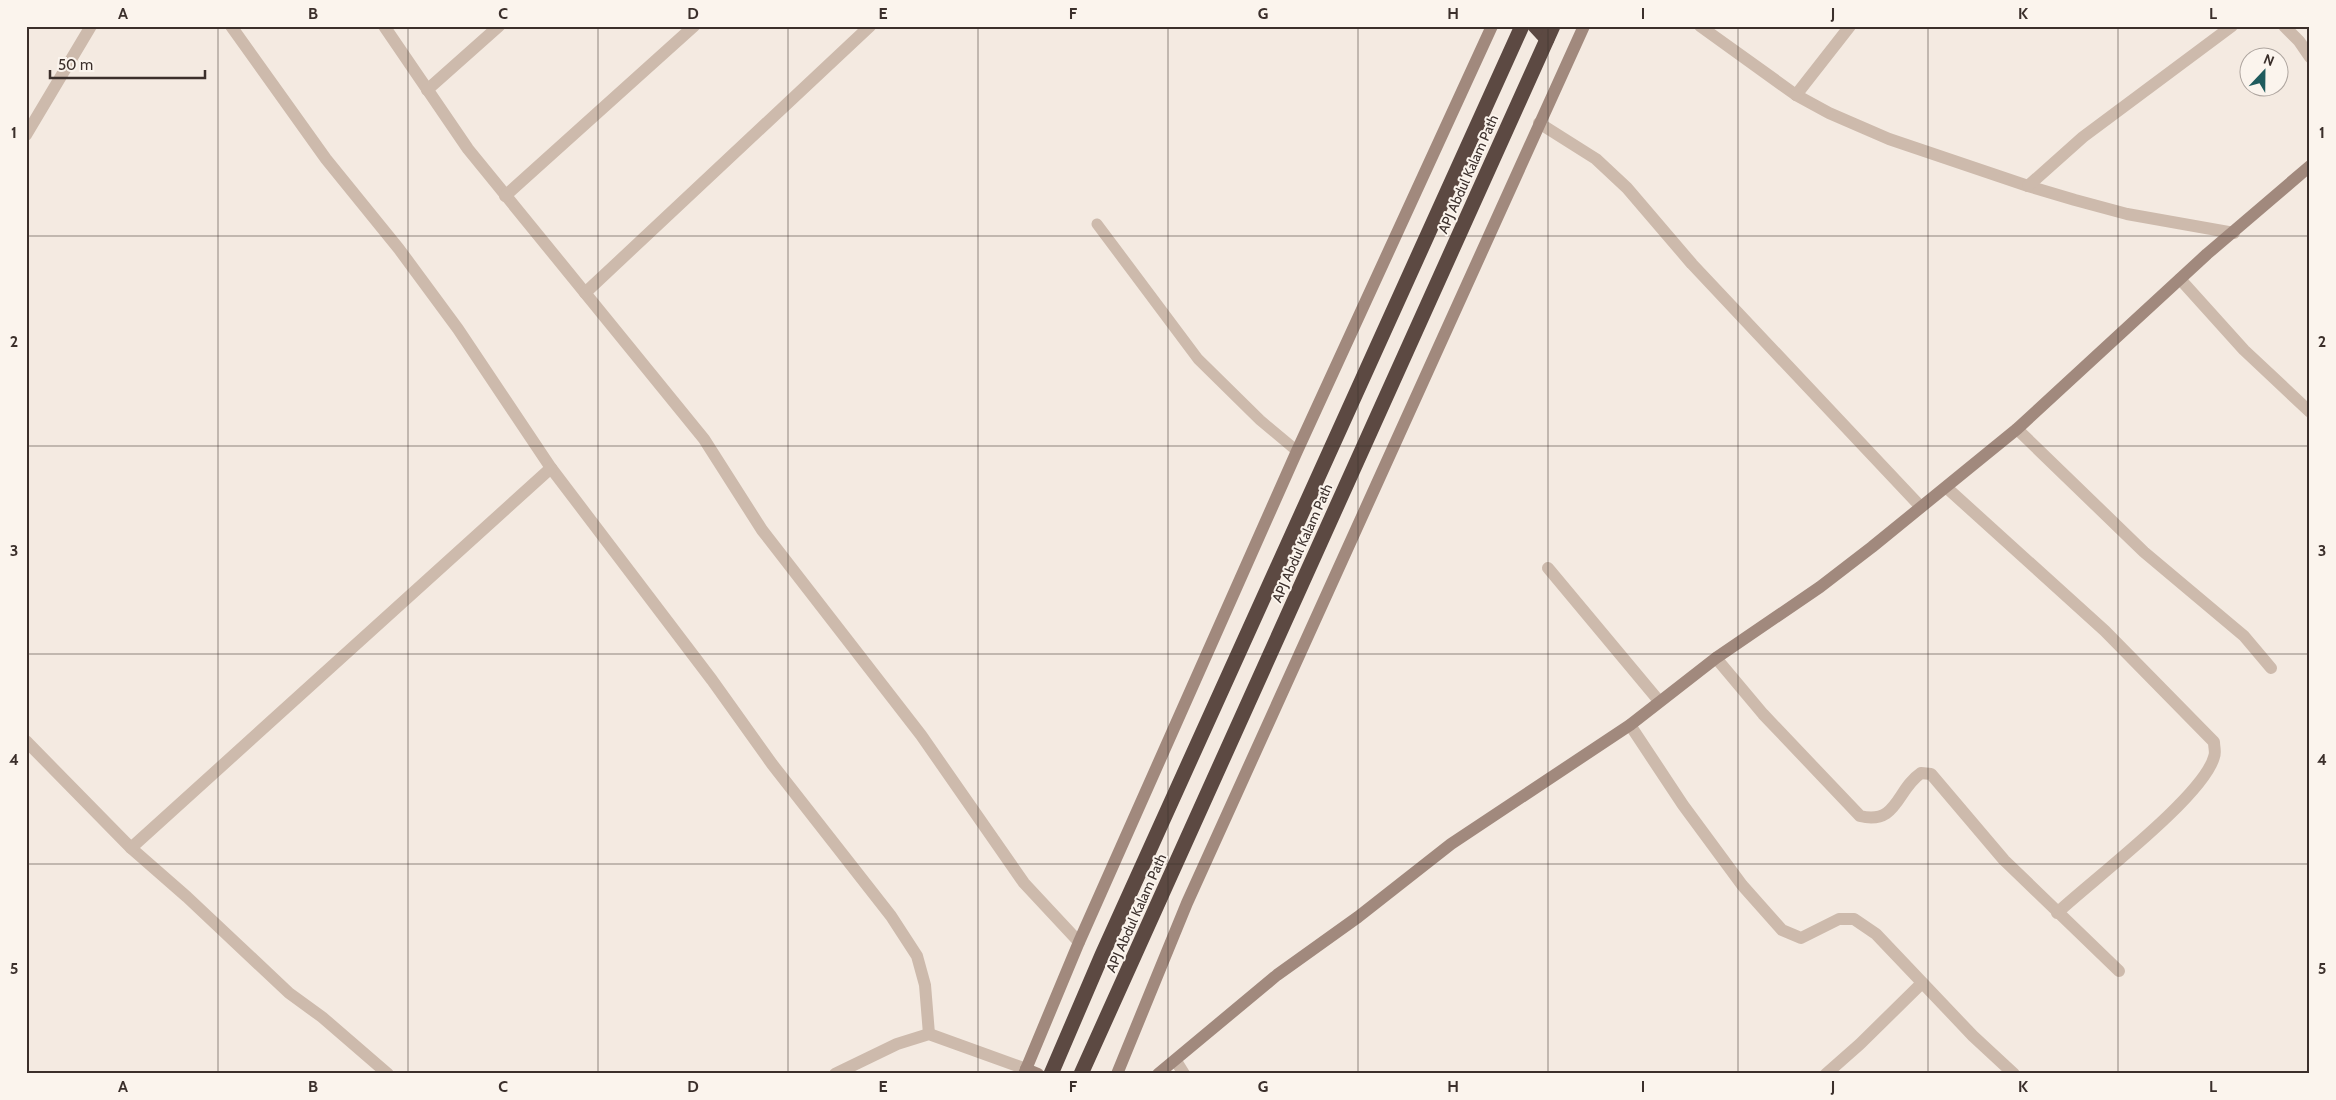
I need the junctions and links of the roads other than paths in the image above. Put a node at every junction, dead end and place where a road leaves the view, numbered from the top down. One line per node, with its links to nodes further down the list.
1 (91, 26): 20 (street)
2 (230, 26): 31 (street)
3 (384, 26): 17 (street)
4 (499, 26): 17 (street)
5 (694, 26): 23 (street)
6 (870, 26): 27 (street)
7 (1492, 26): 30 (street)
8 (1522, 26): 51 (highway, APJ Abdul Kalam Path)
9 (1535, 26): 15 (highway)
10 (1584, 26): 19 (street)
11 (1700, 26): 18 (street)
12 (1850, 26): 18 (street)
13 (2232, 26): 22 (street)
14 (2284, 26): 16 (street)
15 (1550, 32): 52 (highway, APJ Abdul Kalam Path)
16 (2310, 57)
17 (427, 90): 23 (street)
18 (1796, 95): 22 (street)
19 (1539, 123): 33 (street); 53 (street)
20 (26, 135)
21 (2310, 166): 25 (street)
22 (2028, 186): 25 (street)
23 (505, 196): 27 (street)
24 (1097, 224): 30 (lane)
25 (2234, 233): 26 (street)
26 (2180, 279): 28 (street); 29 (street)
27 (585, 293): 42 (street)
28 (2310, 412)
29 (2018, 429): 32 (street); 36 (street)
30 (1297, 451): 42 (street)
31 (551, 468): 40 (street); 45 (street)
32 (1947, 488): 33 (street); 41 (street)
33 (1921, 507): 35 (street)
34 (1548, 568): 37 (street)
35 (1716, 658): 37 (street); 41 (street)
36 (2271, 668)
37 (1659, 701): 38 (street)
38 (1630, 725): 44 (street); 46 (street)
39 (26, 741): 40 (street)
40 (131, 848): 48 (street)
41 (2057, 913): 43 (street)
42 (1079, 942): 47 (street)
43 (2119, 971)
44 (1922, 983): 56 (street); 57 (street)
45 (929, 1034): 47 (street); 49 (street)
46 (1176, 1061): 54 (street); 55 (street)
47 (1025, 1072): 50 (street)
48 (388, 1074)
49 (835, 1074)
50 (1038, 1074)
51 (1051, 1074)
52 (1081, 1074)
53 (1117, 1074)
54 (1158, 1074)
55 (1184, 1074)
56 (1826, 1074)
57 (2014, 1074)

